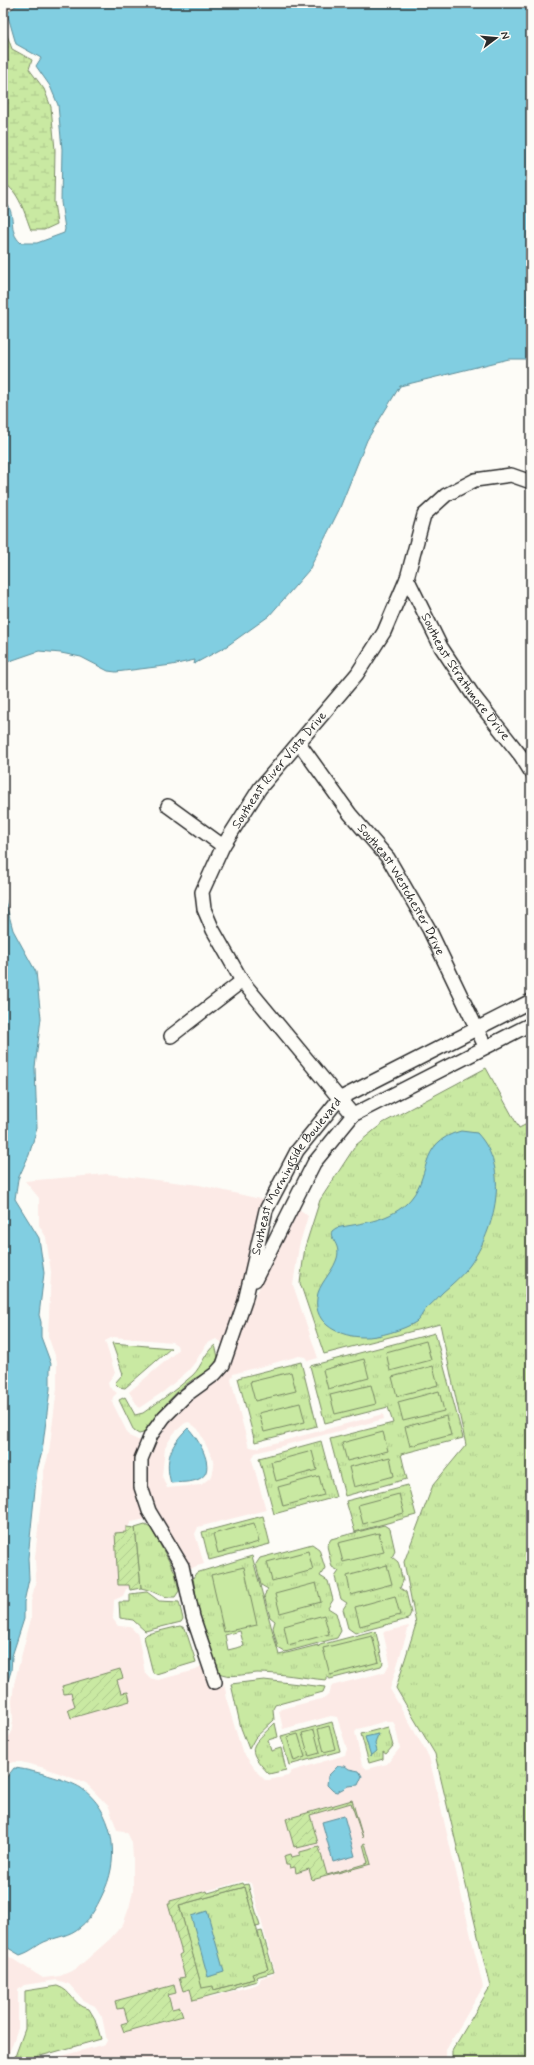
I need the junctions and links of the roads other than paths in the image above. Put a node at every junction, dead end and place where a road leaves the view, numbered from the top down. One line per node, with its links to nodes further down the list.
1 (531, 482): 2 (street, Southeast River Vista Drive)
2 (407, 578): 3 (street, Southeast River Vista Drive); 4 (street, Southeast Strathmore Drive)
3 (299, 743): 6 (street, Southeast River Vista Drive); 10 (street, Southeast Westchester Drive)
4 (531, 772)
5 (168, 806): 6 (street)
6 (223, 846): 7 (street, Southeast River Vista Drive)
7 (242, 981): 11 (street); 13 (street, Southeast River Vista Drive)
8 (531, 1001): 10 (street, Southeast Morningside Boulevard)
9 (531, 1024): 12 (street, Southeast Morningside Boulevard)
10 (476, 1028): 12 (street, Southeast Westchester Drive); 13 (street, Southeast Morningside Boulevard)
11 (171, 1036)
12 (485, 1046): 14 (street, Southeast Morningside Boulevard)
13 (339, 1099): 14 (street, Southeast River Vista Drive); 15 (street, Southeast Morningside Boulevard)
14 (353, 1115): 15 (street, Southeast Morningside Boulevard)
15 (245, 1301): 16 (street, Southeast Morningside Boulevard)
16 (215, 1682)

